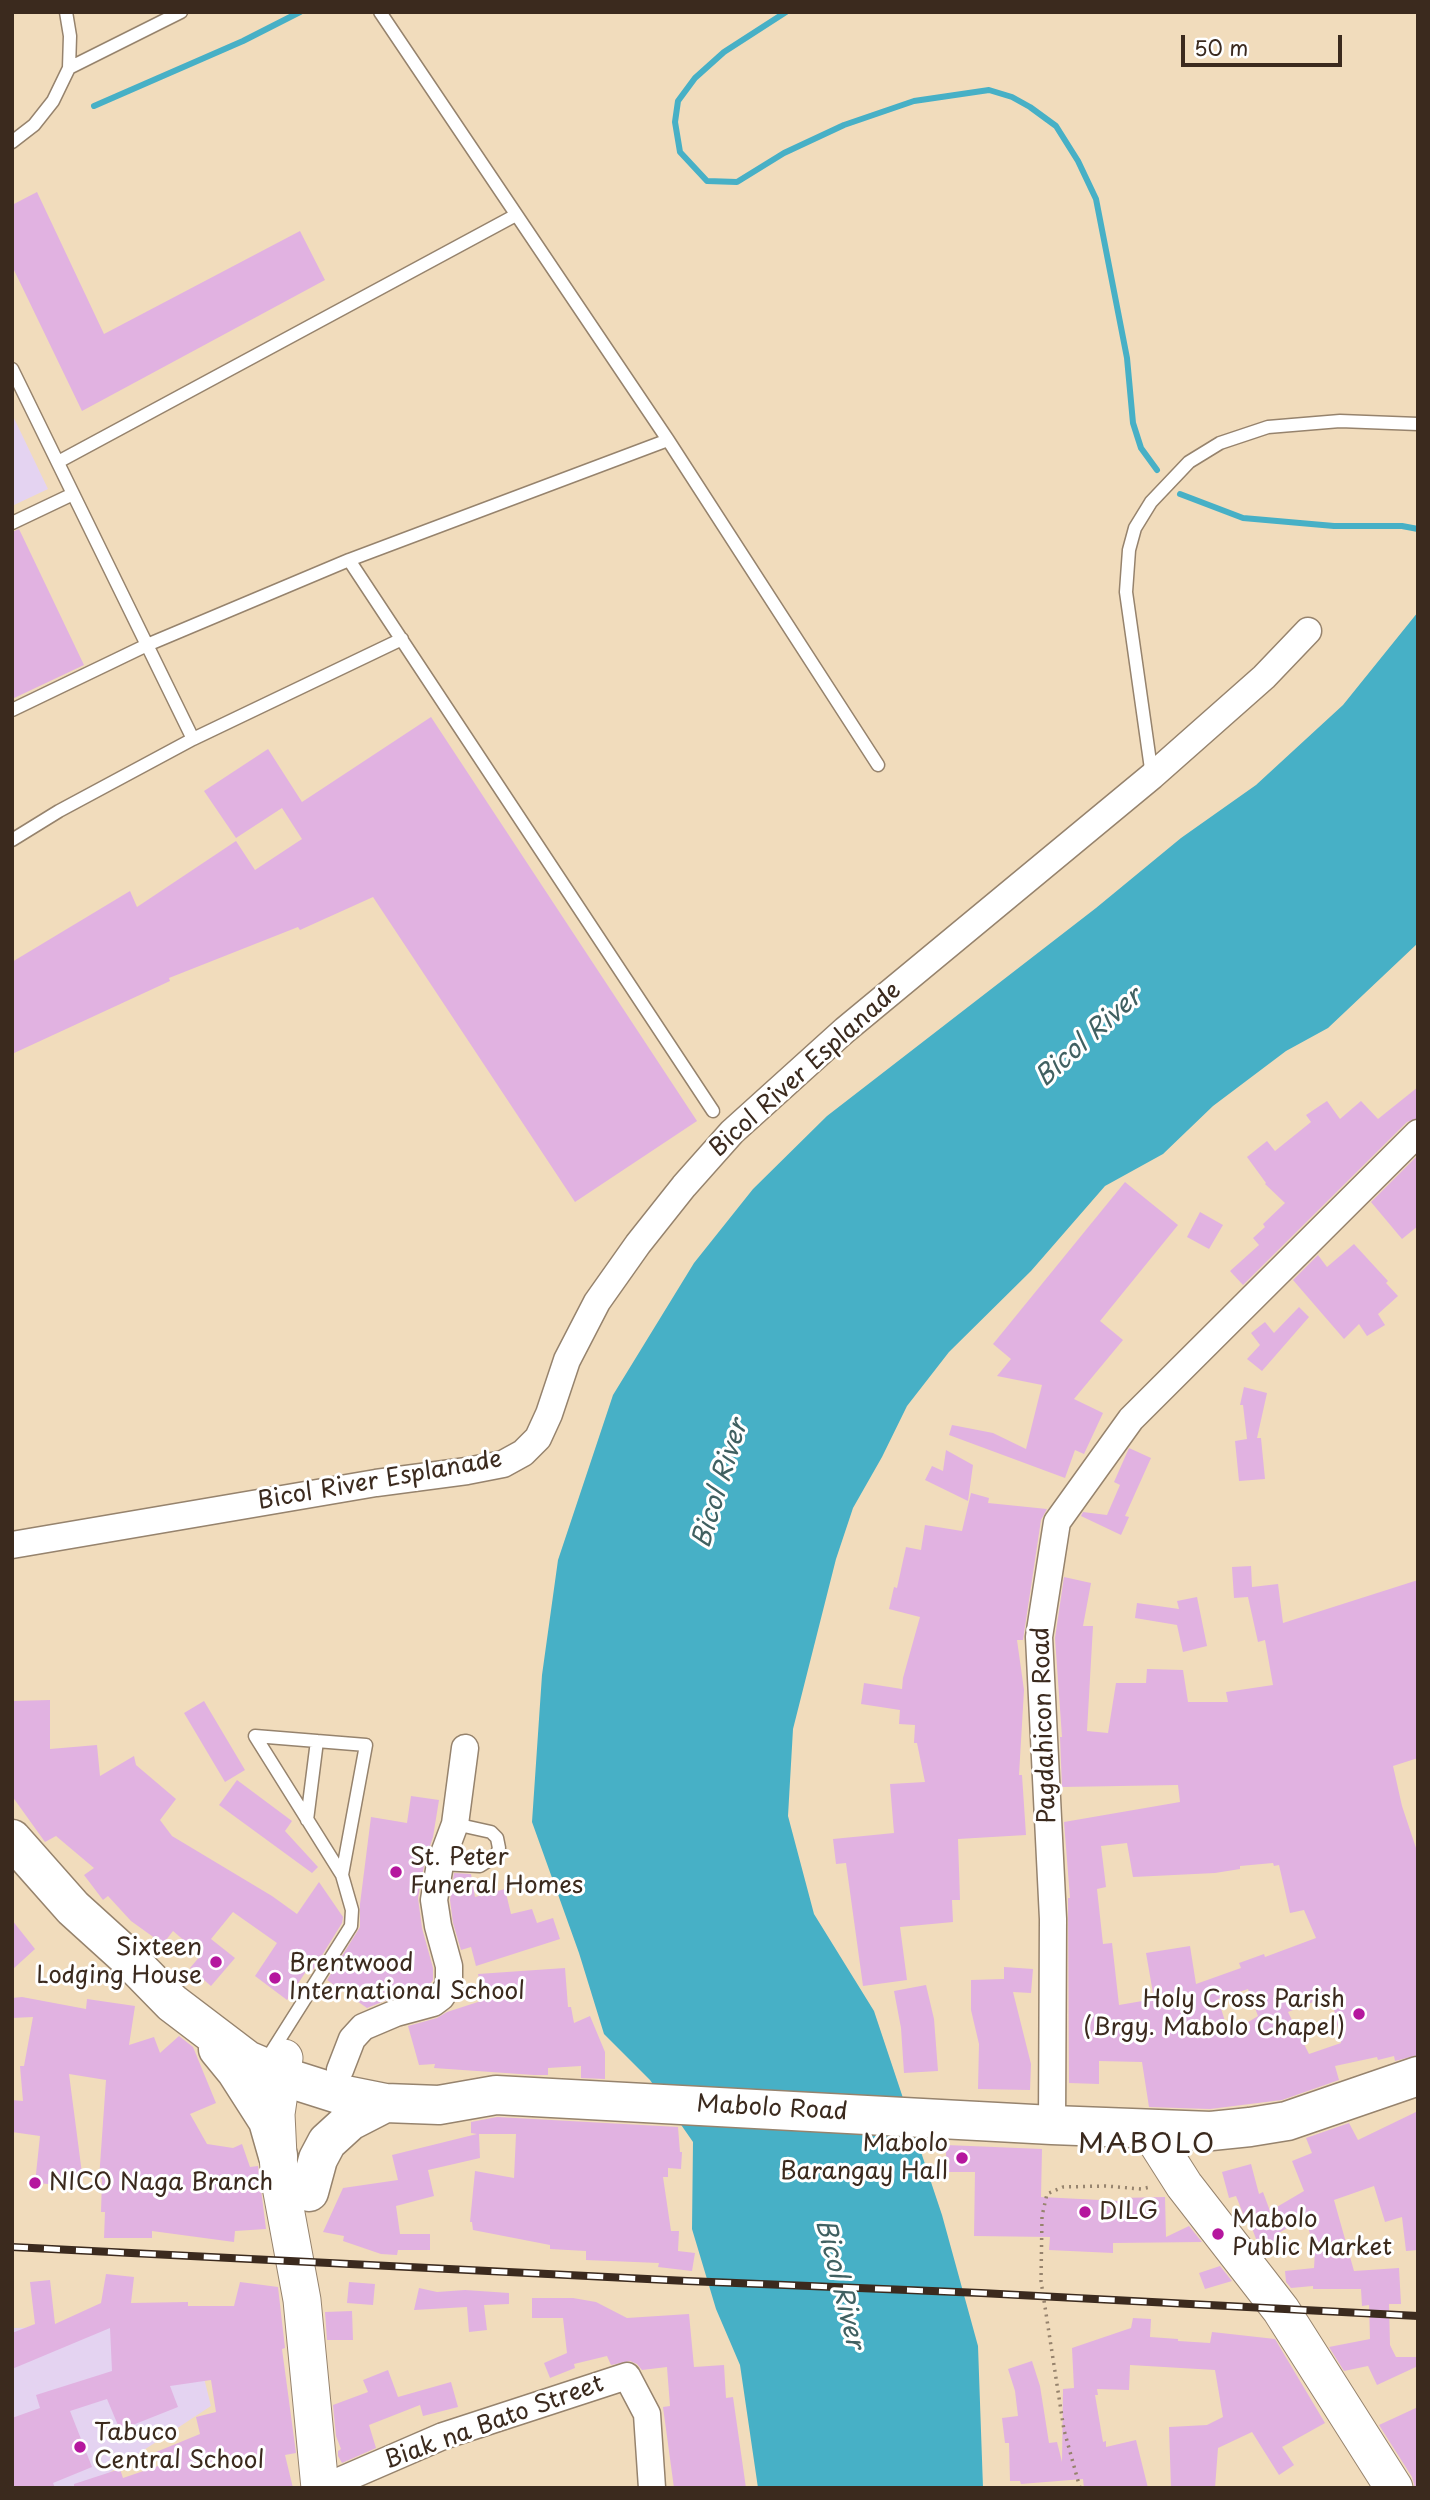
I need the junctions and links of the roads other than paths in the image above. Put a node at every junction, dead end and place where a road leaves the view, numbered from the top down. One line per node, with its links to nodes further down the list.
1 (66, 12): 4 (lane)
2 (181, 12): 4 (lane)
3 (380, 12): 6 (lane)
4 (69, 68): 5 (lane)
5 (12, 142)
6 (516, 215): 9 (lane); 10 (lane)
7 (12, 369): 10 (lane)
8 (1418, 424): 20 (lane)
9 (668, 440): 13 (lane); 19 (lane)
10 (58, 462): 11 (lane)
11 (73, 494): 12 (lane); 16 (lane)
12 (12, 523)
13 (349, 560): 15 (lane); 16 (lane)
14 (1308, 632): 20 (street, Bicol River Esplanade)
15 (402, 639): 18 (lane); 22 (lane)
16 (147, 645): 17 (lane); 18 (lane)
17 (12, 710)
18 (193, 739): 21 (lane)
19 (878, 765)
20 (1152, 776): 24 (street, Bicol River Esplanade)
21 (12, 840)
22 (713, 1111)
23 (1418, 1133): 39 (street, Pagdahicon Road)
24 (12, 1545)
25 (317, 1741): 27 (lane); 27 (lane); 31 (lane)
26 (465, 1748): 28 (street)
27 (307, 1819): 31 (lane)
28 (455, 1824): 30 (street); 30 (lane)
29 (12, 1839): 32 (highway)
30 (440, 1864): 35 (street)
31 (342, 1875): 34 (lane)
32 (126, 1956): 33 (highway); 34 (highway)
33 (195, 2021): 34 (highway); 41 (highway)
34 (286, 2065): 35 (highway, Mabolo Road); 38 (highway, Mabolo Road); 41 (main road); 42 (main road)
35 (340, 2070): 37 (highway, Mabolo Road)
36 (1418, 2076): 40 (highway, Mabolo Road)
37 (496, 2095): 38 (highway, Mabolo Road); 39 (highway, Mabolo Road)
38 (385, 2103): 42 (highway)
39 (1052, 2125): 40 (highway, Mabolo Road)
40 (1149, 2130): 46 (main road)
41 (278, 2156): 43 (main road)
42 (309, 2192): 43 (main road)
43 (295, 2260): 44 (main road)
44 (322, 2488): 45 (street, Biak na Bato Street)
45 (652, 2488)
46 (1394, 2488)

